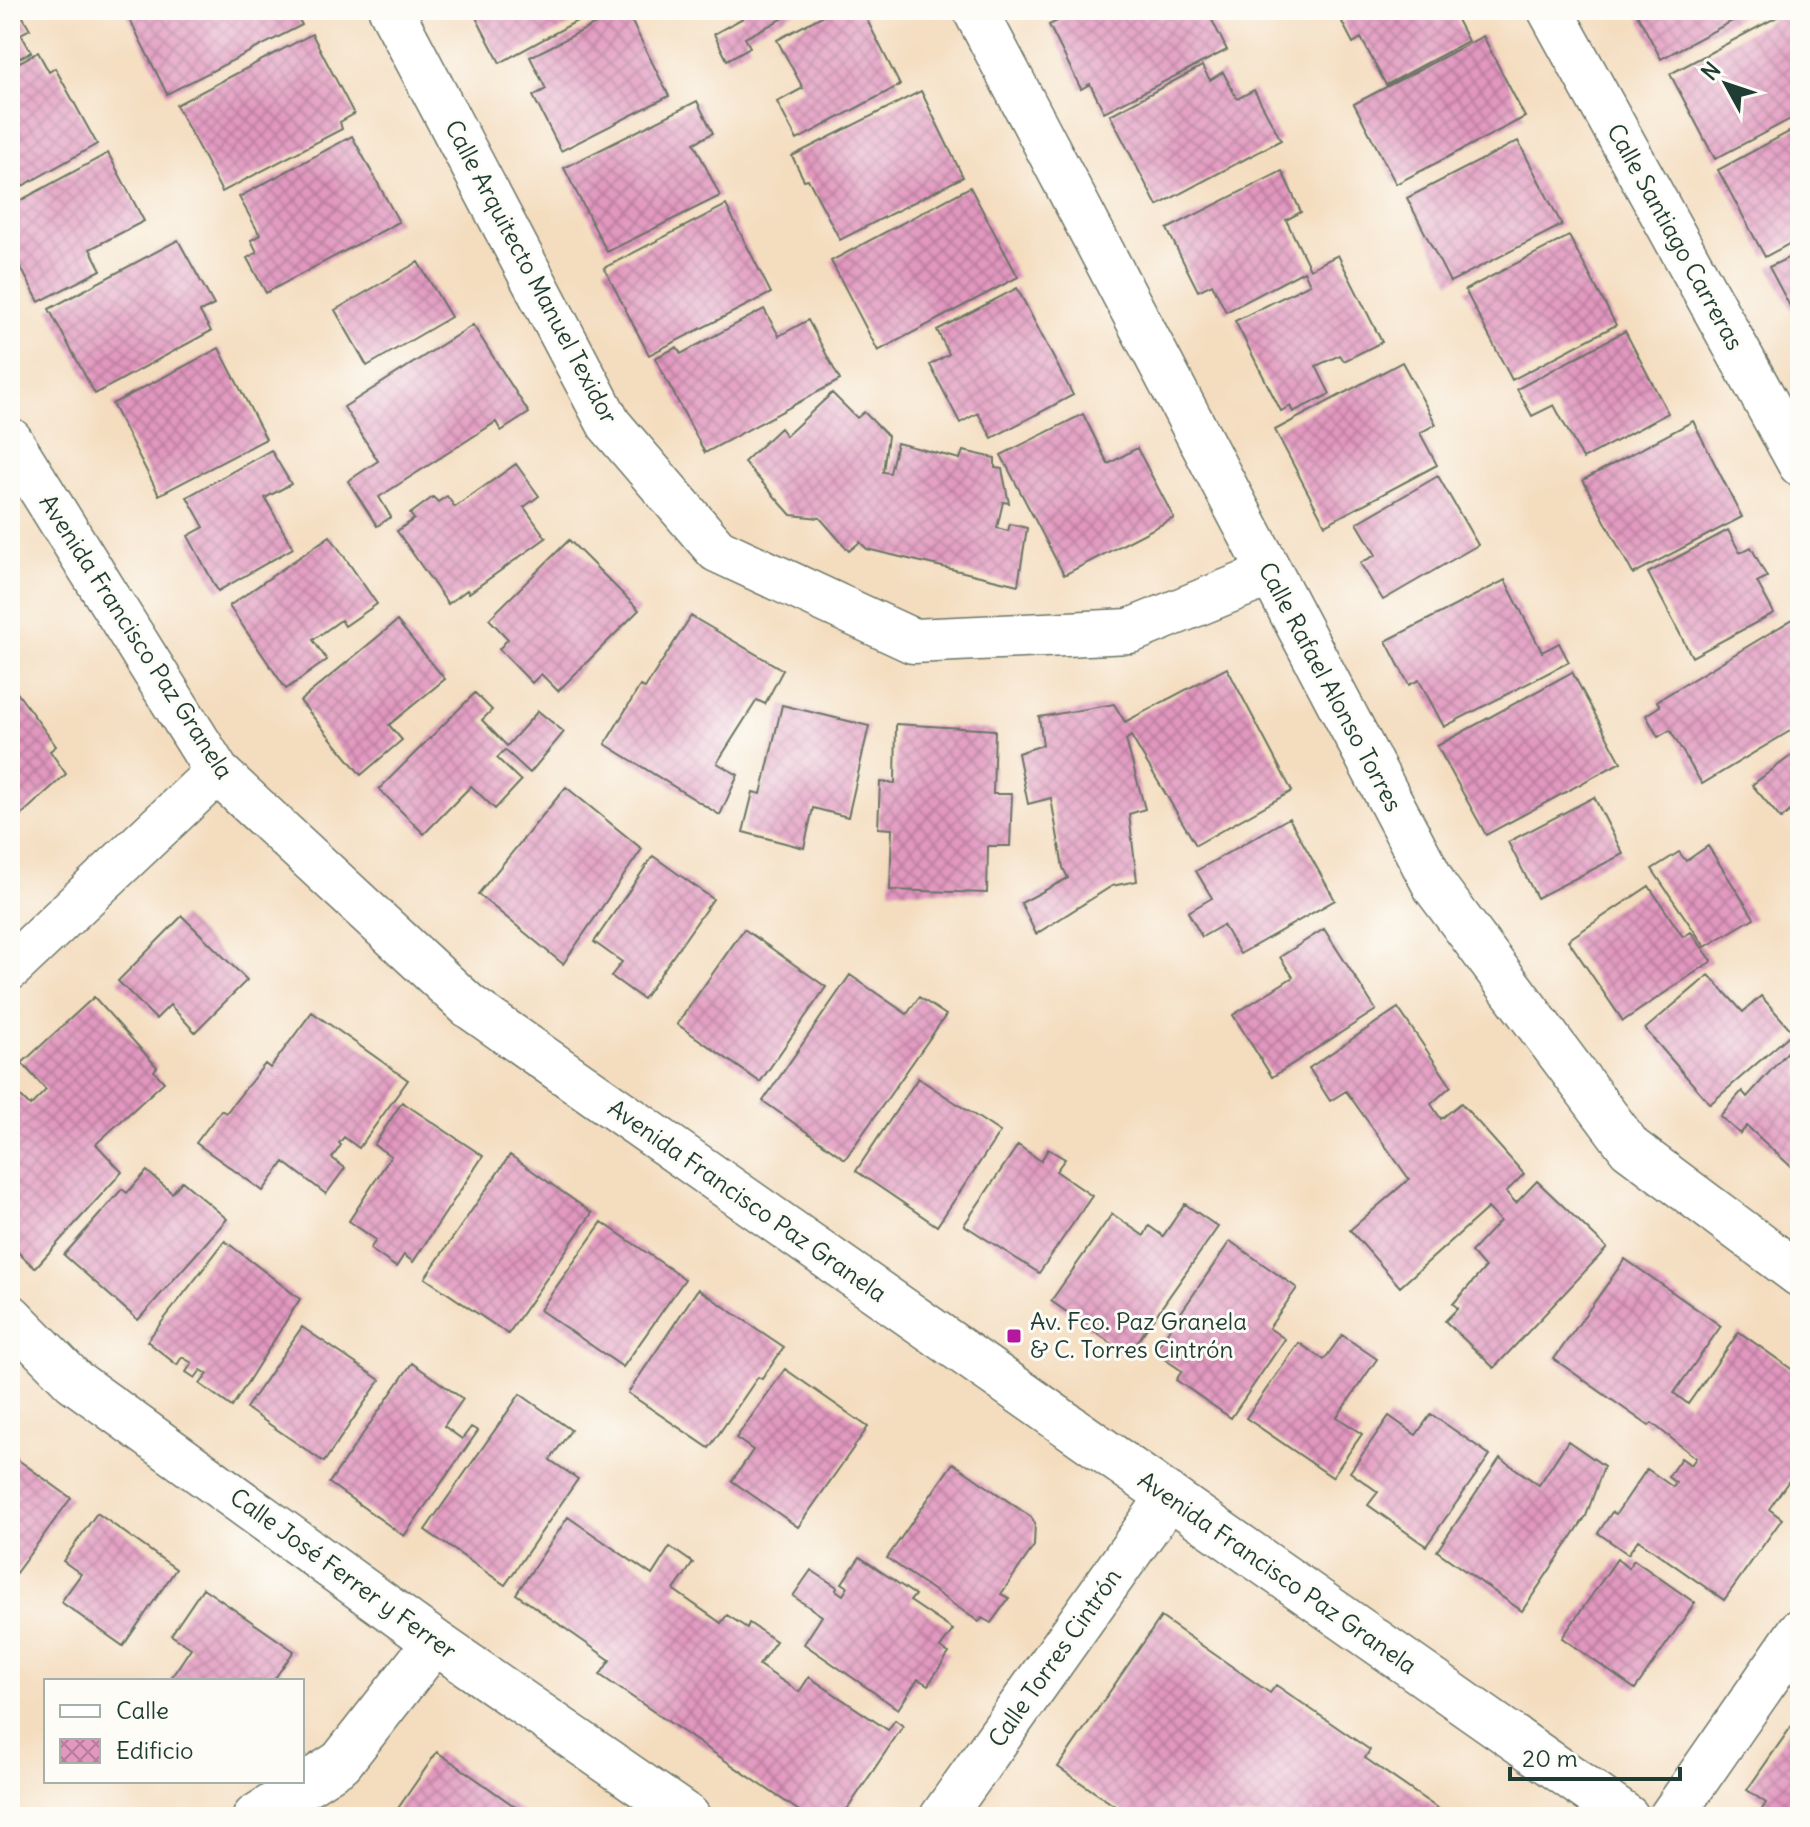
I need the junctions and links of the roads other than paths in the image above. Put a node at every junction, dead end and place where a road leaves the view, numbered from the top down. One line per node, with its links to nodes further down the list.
1 (391, 10): 6 (street, Calle Arquitecto Manuel Texidor)
2 (975, 10): 6 (street, Calle Rafael Alonso Torres)
3 (1550, 10): 5 (street, Calle Santiago Carreras)
4 (10, 440): 7 (street, Avenida Francisco Paz Granela)
5 (1800, 464)
6 (1270, 574): 9 (street, Calle Rafael Alonso Torres)
7 (217, 772): 8 (street); 11 (street, Avenida Francisco Paz Granela)
8 (10, 968)
9 (1800, 1275)
10 (10, 1316): 13 (street, Calle José Ferrer y Ferrer)
11 (1168, 1498): 16 (street, Calle Torres Cintrón); 17 (street, Avenida Francisco Paz Granela)
12 (1800, 1631): 18 (street)
13 (435, 1642): 14 (street); 15 (street, Calle José Ferrer y Ferrer)
14 (255, 1817)
15 (688, 1817)
16 (942, 1817)
17 (1627, 1817)
18 (1671, 1817)

